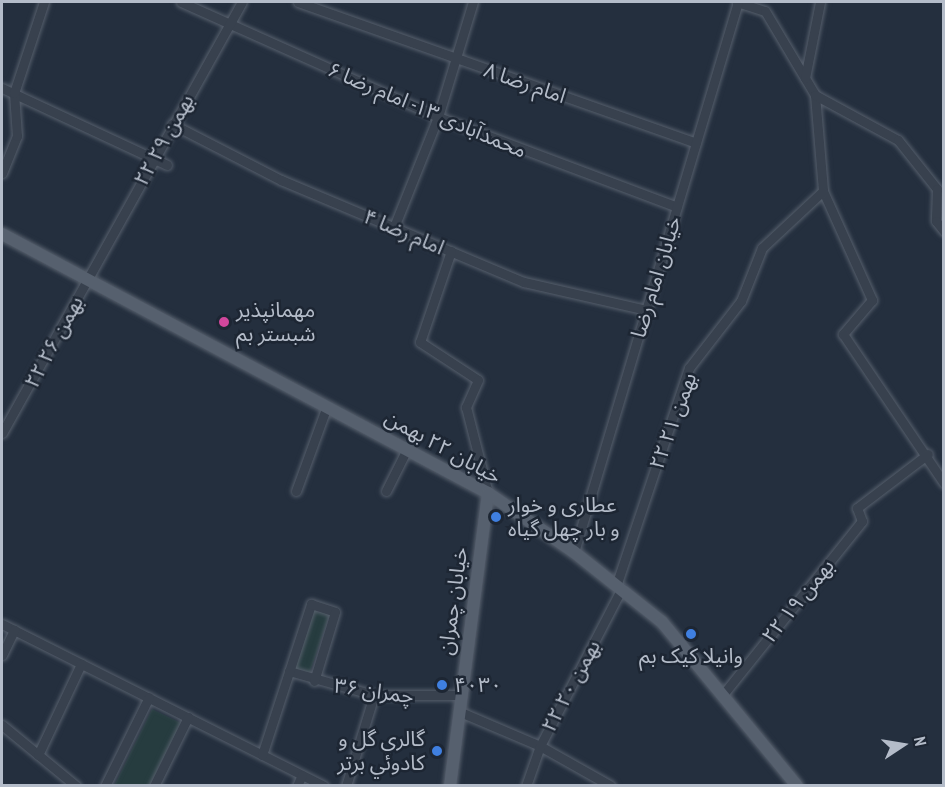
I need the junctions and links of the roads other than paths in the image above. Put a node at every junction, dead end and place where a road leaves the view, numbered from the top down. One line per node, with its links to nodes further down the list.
1 (44, 2): 12 (street)
2 (182, 2): 8 (street, محمدآبادی ۱۳- امام رضا ۶)
3 (242, 2): 8 (street, ۲۲ بهمن ۲۹)
4 (298, 2): 9 (street, امام رضا ۸)
5 (473, 2): 9 (street)
6 (738, 2): 10 (street); 16 (street, خیابان امام رضا)
7 (820, 2): 10 (street)
8 (230, 22): 14 (street, محمدآبادی ۱۳- امام رضا ۶); 15 (street, ۲۲ بهمن ۲۹)
9 (457, 59): 14 (street); 16 (street, امام رضا ۸)
10 (805, 78): 13 (street)
11 (2, 87): 12 (street)
12 (14, 93): 17 (street); 19 (street)
13 (815, 95): 20 (street); 23 (street)
14 (438, 117): 21 (street, محمدآبادی ۱۳- امام رضا ۶); 22 (street)
15 (172, 124): 17 (street, ۲۲ بهمن ۲۹); 22 (street, امام رضا ۴)
16 (696, 143): 21 (street, خیابان امام رضا)
17 (153, 159): 18 (street); 26 (street, ۲۲ بهمن ۲۹)
18 (167, 165)
19 (2, 173)
20 (822, 191): 31 (street); 37 (street, ۲۲ بهمن ۲۱)
21 (677, 207): 27 (street, خیابان امام رضا)
22 (394, 227): 25 (street, امام رضا ۴)
23 (944, 231)
24 (2, 234): 26 (main road, خیابان ۲۲ بهمن)
25 (451, 251): 27 (street, امام رضا ۴); 35 (street)
26 (88, 280): 28 (main road, خیابان ۲۲ بهمن); 29 (street, ۲۲ بهمن ۲۶)
27 (646, 310): 36 (street, خیابان امام رضا)
28 (327, 406): 30 (main road, خیابان ۲۲ بهمن); 33 (street)
29 (2, 434)
30 (407, 449): 34 (street); 35 (main road, خیابان ۲۲ بهمن)
31 (928, 454): 32 (street); 44 (street, ۲۲ بهمن ۱۹)
32 (944, 483)
33 (296, 491)
34 (386, 491)
35 (488, 493): 36 (main road, خیابان ۲۲ بهمن); 46 (main road, خیابان چمران)
36 (574, 552): 37 (main road, خیابان ۲۲ بهمن)
37 (620, 585): 44 (main road, خیابان ۲۲ بهمن); 51 (street, ۲۲ بهمن ۲۰)
38 (2, 624): 39 (street)
39 (14, 630): 40 (street); 41 (street)
40 (2, 656)
41 (81, 664): 47 (street); 52 (street)
42 (289, 671): 43 (street, چمران ۳۶); 43 (street); 53 (street)
43 (314, 681): 45 (street, چمران ۳۶)
44 (725, 692): 64 (main road, خیابان ۲۲ بهمن)
45 (374, 695): 46 (street, چمران ۳۶); 60 (street)
46 (460, 695): 48 (main road, خیابان چمران)
47 (148, 697): 49 (street); 56 (street)
48 (458, 711): 51 (street); 61 (main road, خیابان چمران)
49 (188, 717): 53 (street); 57 (street)
50 (2, 725): 52 (street)
51 (540, 746): 62 (street, ۲۲ بهمن ۲۰); 63 (street)
52 (38, 754): 55 (street)
53 (262, 754): 54 (street)
54 (302, 775): 58 (street); 59 (street)
55 (76, 786)
56 (105, 786)
57 (154, 786)
58 (297, 786)
59 (324, 786)
60 (346, 786)
61 (450, 786)
62 (526, 786)
63 (611, 786)
64 (796, 786)

